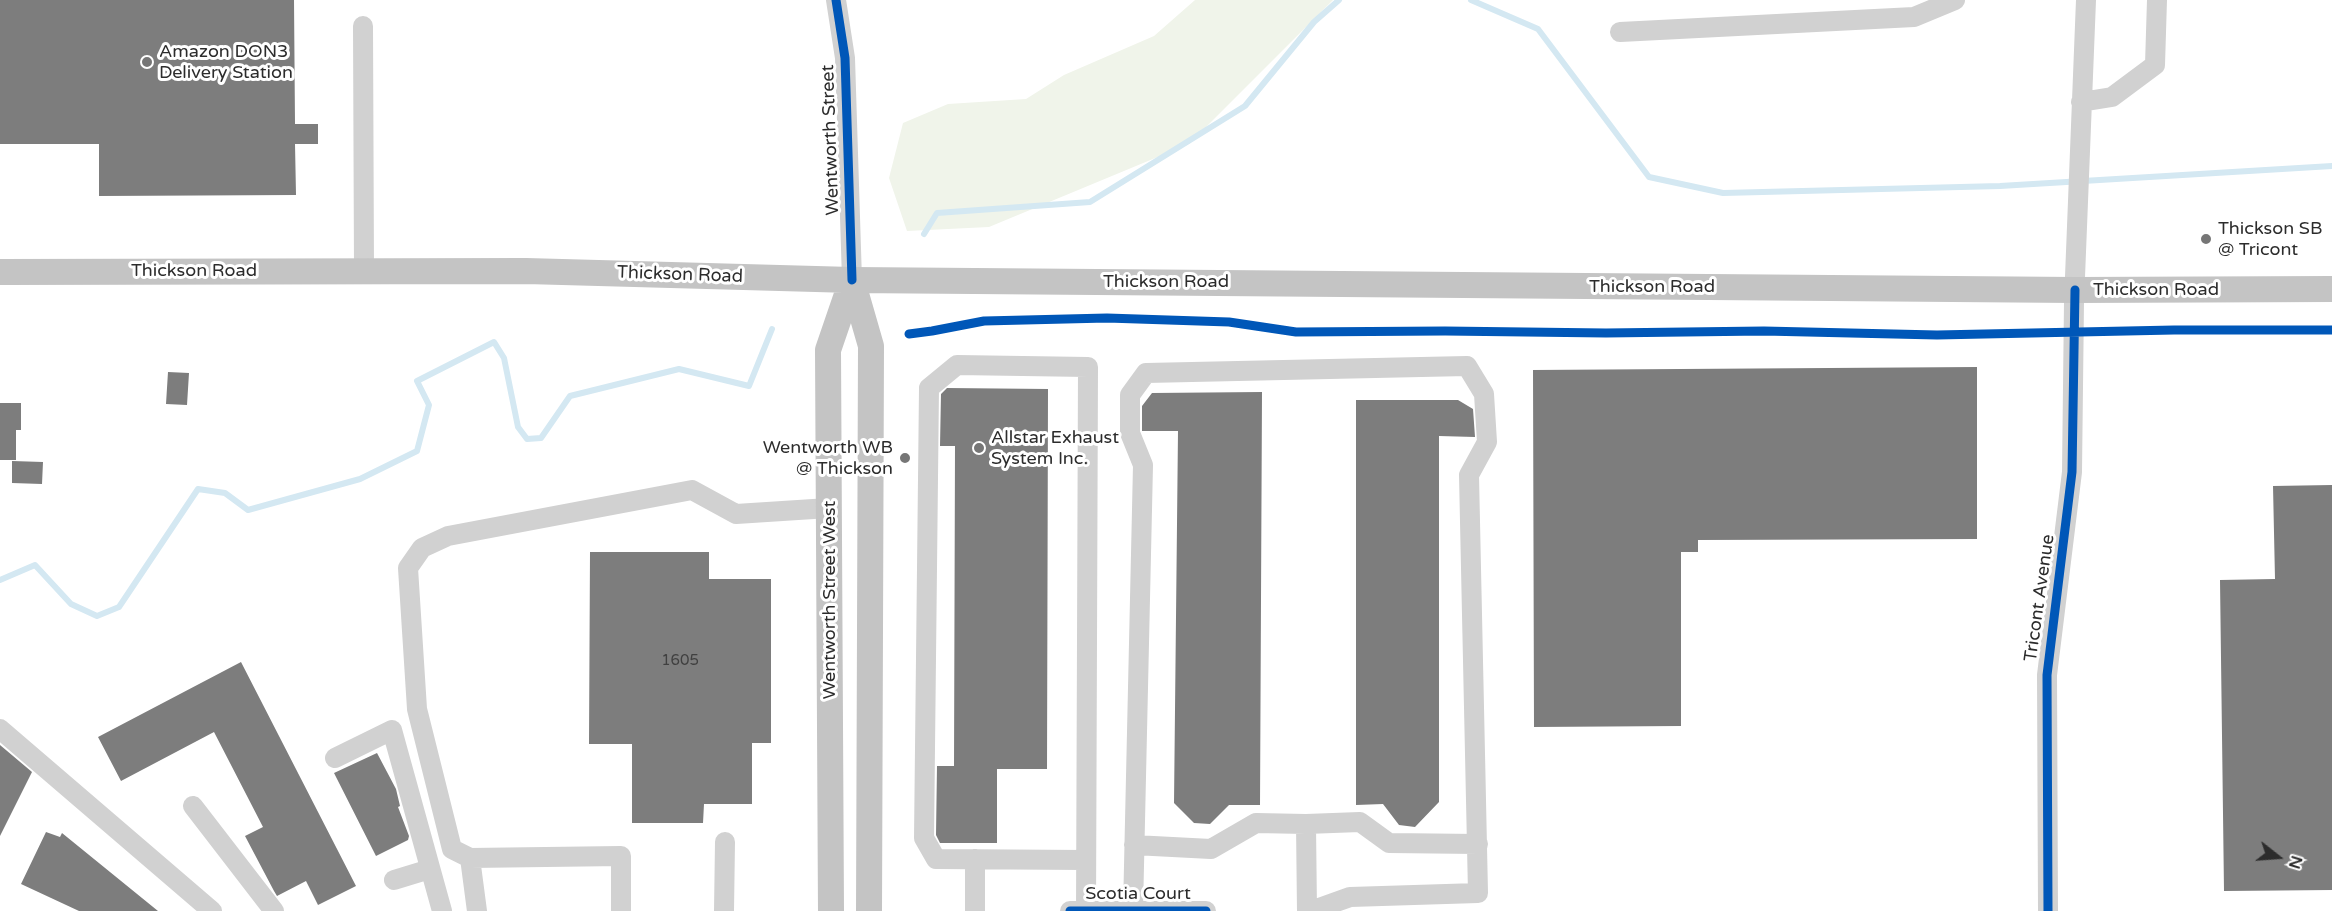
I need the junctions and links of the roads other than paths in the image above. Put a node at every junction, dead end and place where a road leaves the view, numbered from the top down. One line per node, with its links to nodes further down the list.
1 (836, 0): 10 (street, Wentworth Street)
2 (1955, 0): 6 (street)
3 (2086, 0): 7 (street, Tricont Avenue)
4 (2157, 0): 7 (street)
5 (363, 26): 8 (street)
6 (1620, 32)
7 (2081, 102): 12 (street, Tricont Avenue)
8 (364, 270): 9 (main road, Thickson Road); 10 (main road, Thickson Road)
9 (0, 272)
10 (852, 280): 12 (main road, Thickson Road); 13 (main road, Wentworth Street West); 34 (main road)
11 (2332, 289): 12 (main road, Thickson Road)
12 (2075, 290): 40 (street, Tricont Avenue)
13 (829, 508): 21 (street); 33 (main road, Wentworth Street West)
14 (0, 729): 27 (street)
15 (335, 758): 24 (street)
16 (193, 806): 28 (street)
17 (1306, 824): 19 (street); 20 (street); 39 (street)
18 (725, 842): 32 (street)
19 (1478, 844): 20 (street); 39 (street)
20 (1134, 845): 26 (street)
21 (470, 858): 30 (street); 31 (street)
22 (975, 859): 23 (street); 23 (street); 35 (street)
23 (1085, 860): 37 (street)
24 (430, 869): 25 (street); 29 (street)
25 (394, 880)
26 (1134, 910): 37 (street, Scotia Court); 38 (street, Scotia Court)
27 (212, 911)
28 (274, 911)
29 (442, 911)
30 (477, 911)
31 (621, 911)
32 (724, 911)
33 (831, 911)
34 (869, 911)
35 (975, 911)
36 (1070, 911): 37 (street, Scotia Court)
37 (1086, 911)
38 (1206, 911)
39 (1309, 911)
40 (2048, 911)

